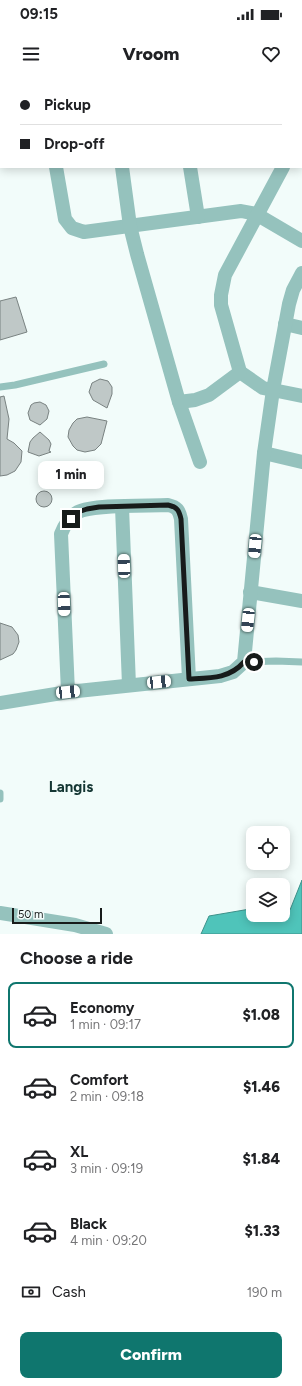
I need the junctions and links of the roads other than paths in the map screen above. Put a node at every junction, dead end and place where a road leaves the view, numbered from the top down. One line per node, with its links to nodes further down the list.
1 (56, 168): 7 (street)
2 (122, 168): 7 (street)
3 (190, 168): 6 (street)
4 (281, 168): 5 (street)
5 (256, 214): 6 (street); 8 (street); 13 (street)
6 (198, 217): 7 (street)
7 (130, 226): 17 (street)
8 (302, 241)
9 (302, 273): 10 (street)
10 (285, 324): 11 (street); 15 (street)
11 (302, 328)
12 (104, 364): 14 (lane)
13 (240, 372): 15 (street); 17 (street)
14 (0, 387)
15 (273, 390): 16 (street); 18 (street)
16 (302, 396)
17 (180, 402): 19 (street)
18 (264, 453): 20 (street); 22 (street)
19 (200, 462)
20 (302, 462)
21 (122, 507): 26 (street); 27 (street); 28 (street)
22 (250, 592): 23 (street); 24 (street)
23 (302, 601)
24 (244, 662): 25 (lane); 26 (street)
25 (302, 662)
26 (189, 679): 27 (street)
27 (129, 686): 28 (street)
28 (68, 692): 29 (street)
29 (0, 703)
30 (0, 793): 31 (lane)
31 (0, 799)
32 (0, 913): 33 (street)
33 (106, 934)

